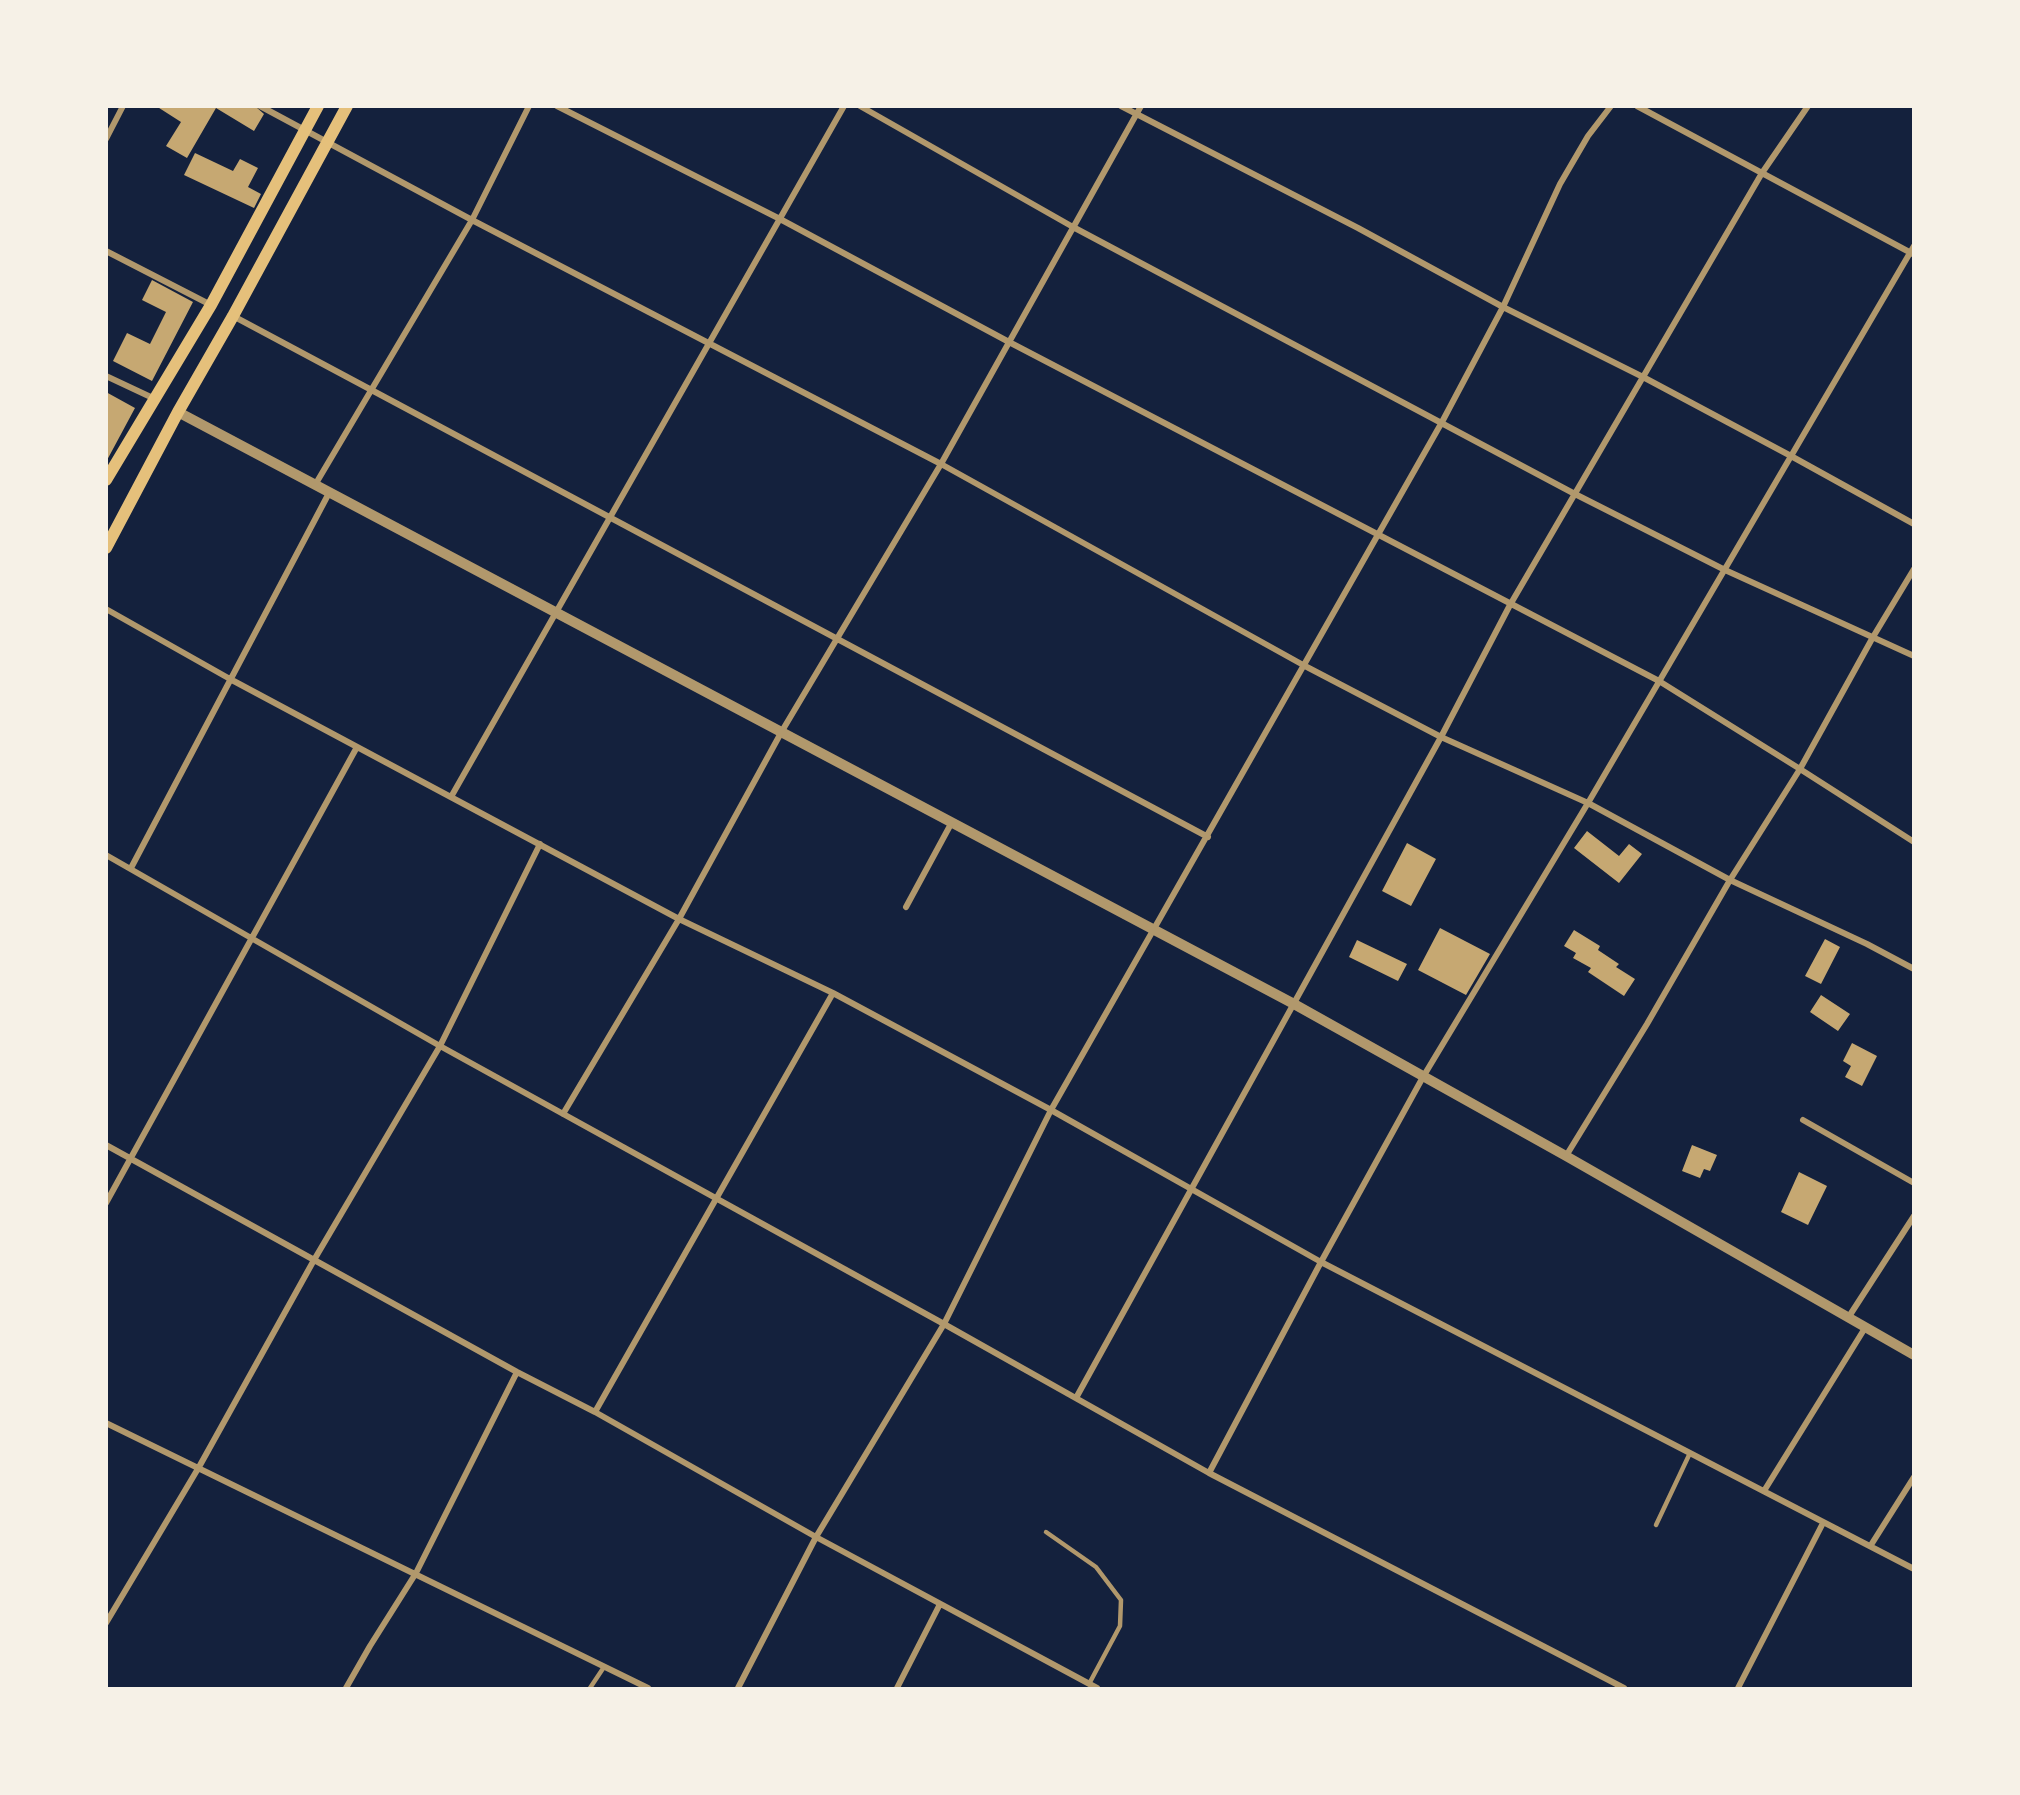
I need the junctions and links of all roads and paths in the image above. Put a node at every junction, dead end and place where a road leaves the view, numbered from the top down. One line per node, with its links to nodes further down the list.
1 (123, 106): 16 (street)
2 (260, 106): 15 (street)
3 (318, 106): 15 (main road)
4 (347, 106): 17 (main road)
5 (529, 106): 20 (street)
6 (557, 106): 19 (street)
7 (844, 106): 19 (street)
8 (860, 106): 21 (street)
9 (1121, 106): 14 (street)
10 (1141, 106): 14 (street)
11 (1611, 106): 25 (street)
12 (1637, 106): 18 (street)
13 (1808, 106): 18 (street)
14 (1136, 115): 21 (street); 25 (street)
15 (305, 130): 17 (street); 24 (main road)
16 (106, 140)
17 (327, 142): 20 (street); 26 (main road)
18 (1762, 173): 23 (street); 30 (street)
19 (780, 219): 27 (street); 28 (street)
20 (472, 220): 28 (street); 31 (street)
21 (1073, 227): 27 (street); 34 (street)
22 (106, 251): 24 (street)
23 (1912, 251): 35 (street)
24 (211, 305): 32 (main road)
25 (1503, 307): 30 (street); 34 (street)
26 (232, 316): 31 (street); 33 (main road)
27 (1009, 342): 36 (street); 43 (street)
28 (708, 343): 36 (street); 41 (street)
29 (106, 376): 32 (street)
30 (1643, 377): 35 (street); 40 (street)
31 (372, 391): 38 (street); 41 (street)
32 (155, 399): 37 (main road)
33 (178, 412): 38 (street); 44 (main road)
34 (1442, 422): 40 (street); 43 (street)
35 (1791, 456): 42 (street); 46 (street)
36 (941, 464): 51 (street); 53 (street)
37 (106, 480)
38 (315, 484): 39 (street)
39 (329, 493): 49 (street); 54 (street)
40 (1574, 494): 46 (street); 47 (street)
41 (609, 517): 49 (street); 51 (street)
42 (1914, 524)
43 (1379, 535): 47 (street); 53 (street)
44 (106, 548)
45 (1914, 568): 50 (street)
46 (1725, 570): 50 (street); 55 (street)
47 (1510, 605): 55 (street); 57 (street)
48 (106, 609): 54 (street)
49 (554, 613): 56 (street); 60 (street)
50 (1873, 637): 52 (street); 59 (street)
51 (837, 639): 56 (street); 63 (street)
52 (1914, 656)
53 (1305, 666): 57 (street); 63 (street)
54 (230, 679): 58 (street); 67 (street)
55 (1659, 681): 59 (street); 61 (street)
56 (782, 731): 62 (street); 70 (street)
57 (1441, 737): 61 (street); 75 (street)
58 (357, 747): 60 (street); 72 (street)
59 (1800, 769): 64 (street); 68 (street)
60 (451, 797): 65 (street)
61 (1588, 803): 68 (street); 77 (street)
62 (952, 822): 69 (street); 71 (street)
63 (1208, 837): 71 (street)
64 (1914, 842)
65 (540, 844): 70 (street); 76 (street)
66 (106, 855): 67 (street)
67 (131, 868): 72 (street)
68 (1730, 880): 73 (street); 82 (street)
69 (906, 907)
70 (679, 919): 74 (street); 79 (street)
71 (1153, 930): 75 (street); 78 (street)
72 (252, 938): 76 (street); 83 (street)
73 (1914, 969)
74 (833, 993): 78 (street); 86 (street)
75 (1294, 1004): 77 (street); 85 (street)
76 (440, 1046): 79 (street); 89 (street)
77 (1423, 1077): 82 (street); 90 (street)
78 (1051, 1110): 85 (street); 92 (street)
79 (563, 1114): 86 (street)
80 (1803, 1120): 84 (street)
81 (106, 1145): 83 (street)
82 (1566, 1156): 91 (street)
83 (130, 1158): 87 (street); 89 (street)
84 (1914, 1183)
85 (1192, 1189): 90 (street); 96 (street)
86 (715, 1197): 92 (street); 97 (street)
87 (106, 1203)
88 (1914, 1216): 91 (street)
89 (314, 1260): 95 (street); 100 (street)
90 (1321, 1262): 99 (street); 101 (street)
91 (1848, 1318): 93 (street)
92 (944, 1324): 96 (street); 107 (street)
93 (1865, 1328): 94 (street); 103 (street)
94 (1914, 1354)
95 (518, 1372): 97 (street); 110 (street)
96 (1076, 1398): 101 (street)
97 (595, 1412): 107 (street)
98 (106, 1423): 100 (street)
99 (1690, 1453): 103 (street); 105 (lane)
100 (199, 1467): 110 (street); 112 (street)
101 (1209, 1473): 121 (street)
102 (1914, 1478): 108 (street)
103 (1764, 1491): 104 (street)
104 (1823, 1523): 108 (street); 122 (street)
105 (1656, 1525)
106 (1046, 1532): 114 (lane)
107 (816, 1538): 111 (street); 118 (street)
108 (1870, 1545): 109 (street)
109 (1914, 1569)
110 (416, 1573): 113 (street); 115 (street)
111 (940, 1604): 114 (street); 119 (street)
112 (106, 1623)
113 (604, 1667): 116 (lane); 117 (street)
114 (1088, 1687): 120 (street)
115 (346, 1689)
116 (590, 1689)
117 (648, 1689)
118 (738, 1689)
119 (897, 1689)
120 (1097, 1689)
121 (1624, 1689)
122 (1738, 1689)

